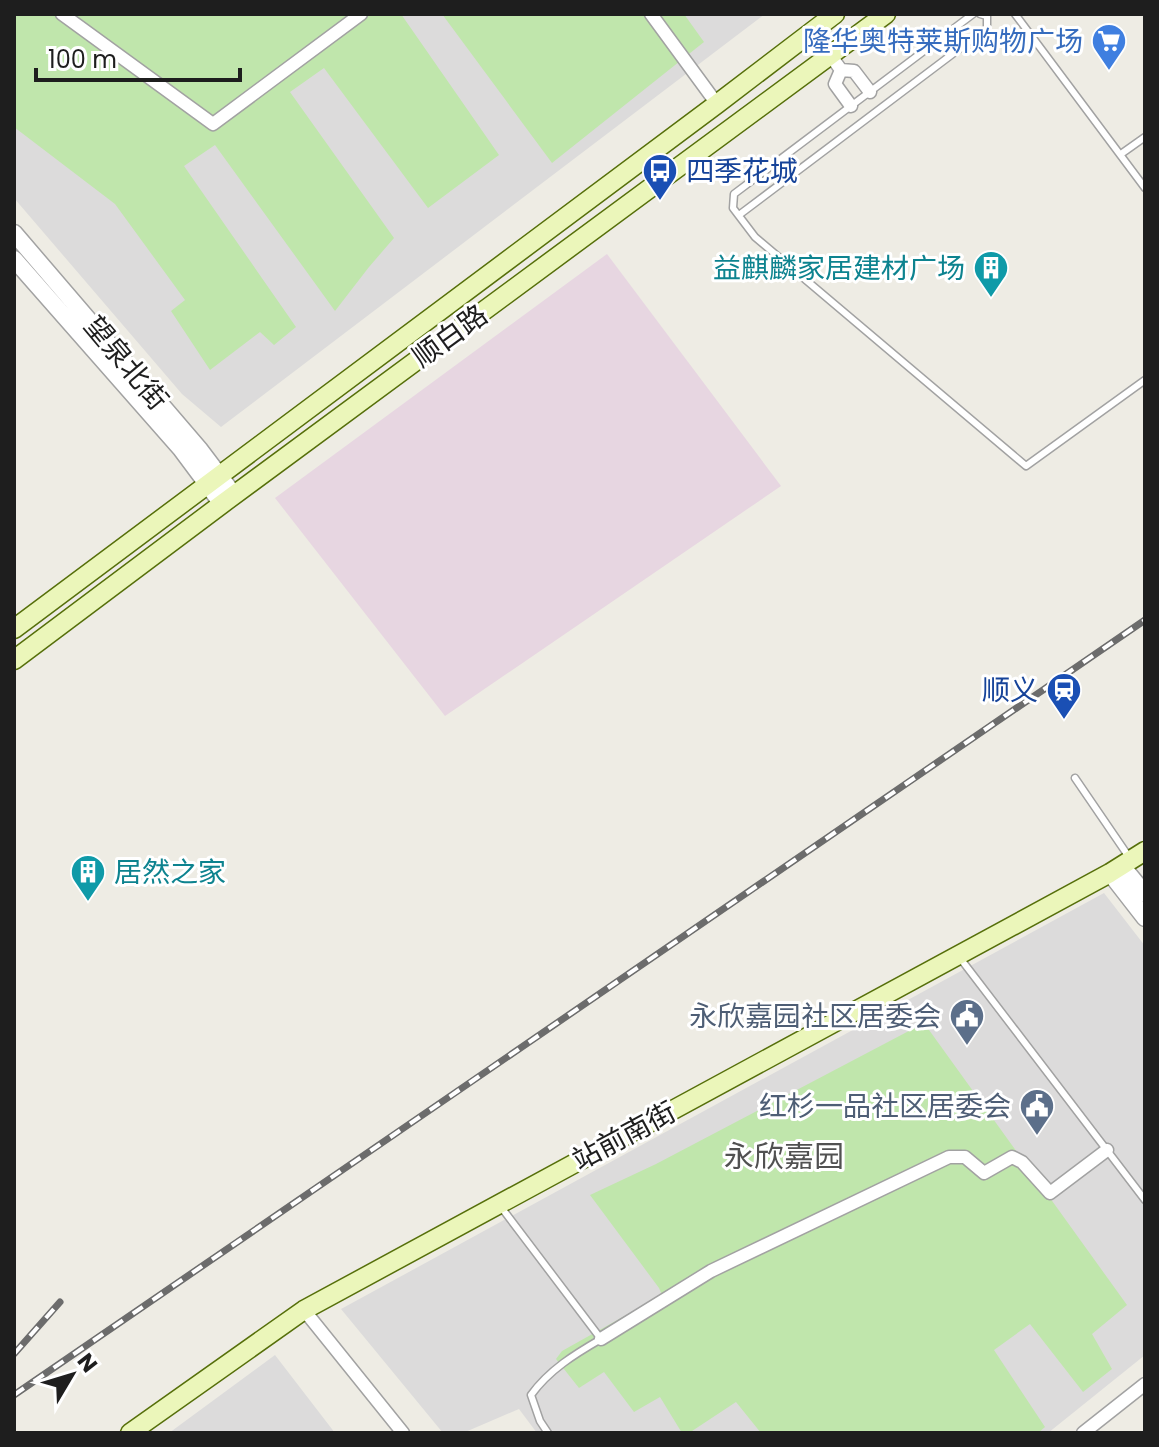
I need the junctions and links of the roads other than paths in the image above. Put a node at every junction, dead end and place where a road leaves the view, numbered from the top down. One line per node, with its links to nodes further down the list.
1 (62, 14): 2 (street)
2 (361, 14)
3 (651, 14): 11 (street)
4 (835, 14): 11 (main road, 顺白路)
5 (886, 14): 9 (main road, 顺白路)
6 (973, 14): 10 (lane)
7 (980, 14): 16 (lane)
8 (1015, 14): 14 (lane)
9 (836, 63): 10 (street); 12 (street); 21 (main road, 顺白路)
10 (870, 92): 12 (lane)
11 (717, 104): 20 (main road, 顺白路)
12 (851, 106): 16 (lane)
13 (1145, 137): 14 (lane)
14 (1121, 154): 15 (lane)
15 (1145, 188)
16 (739, 215): 19 (lane)
17 (14, 233): 20 (street, 望泉北街)
18 (14, 259): 20 (street, 望泉北街)
19 (1145, 380)
20 (213, 480): 21 (street, 望泉北街); 22 (main road, 顺白路)
21 (228, 499): 23 (main road, 顺白路)
22 (14, 629)
23 (14, 660)
24 (1075, 778): 25 (lane)
25 (1127, 862): 26 (street); 27 (street); 28 (main road, 站前南街)
26 (1145, 894)
27 (1145, 918)
28 (958, 955): 29 (lane); 31 (main road, 站前南街)
29 (1107, 1150): 30 (lane); 33 (street)
30 (1145, 1200)
31 (499, 1204): 32 (main road, 站前南街); 33 (lane)
32 (304, 1310): 35 (main road, 站前南街); 36 (street)
33 (601, 1339): 37 (lane)
34 (1145, 1384): 38 (street)
35 (130, 1433)
36 (403, 1433)
37 (548, 1433)
38 (1083, 1433)

